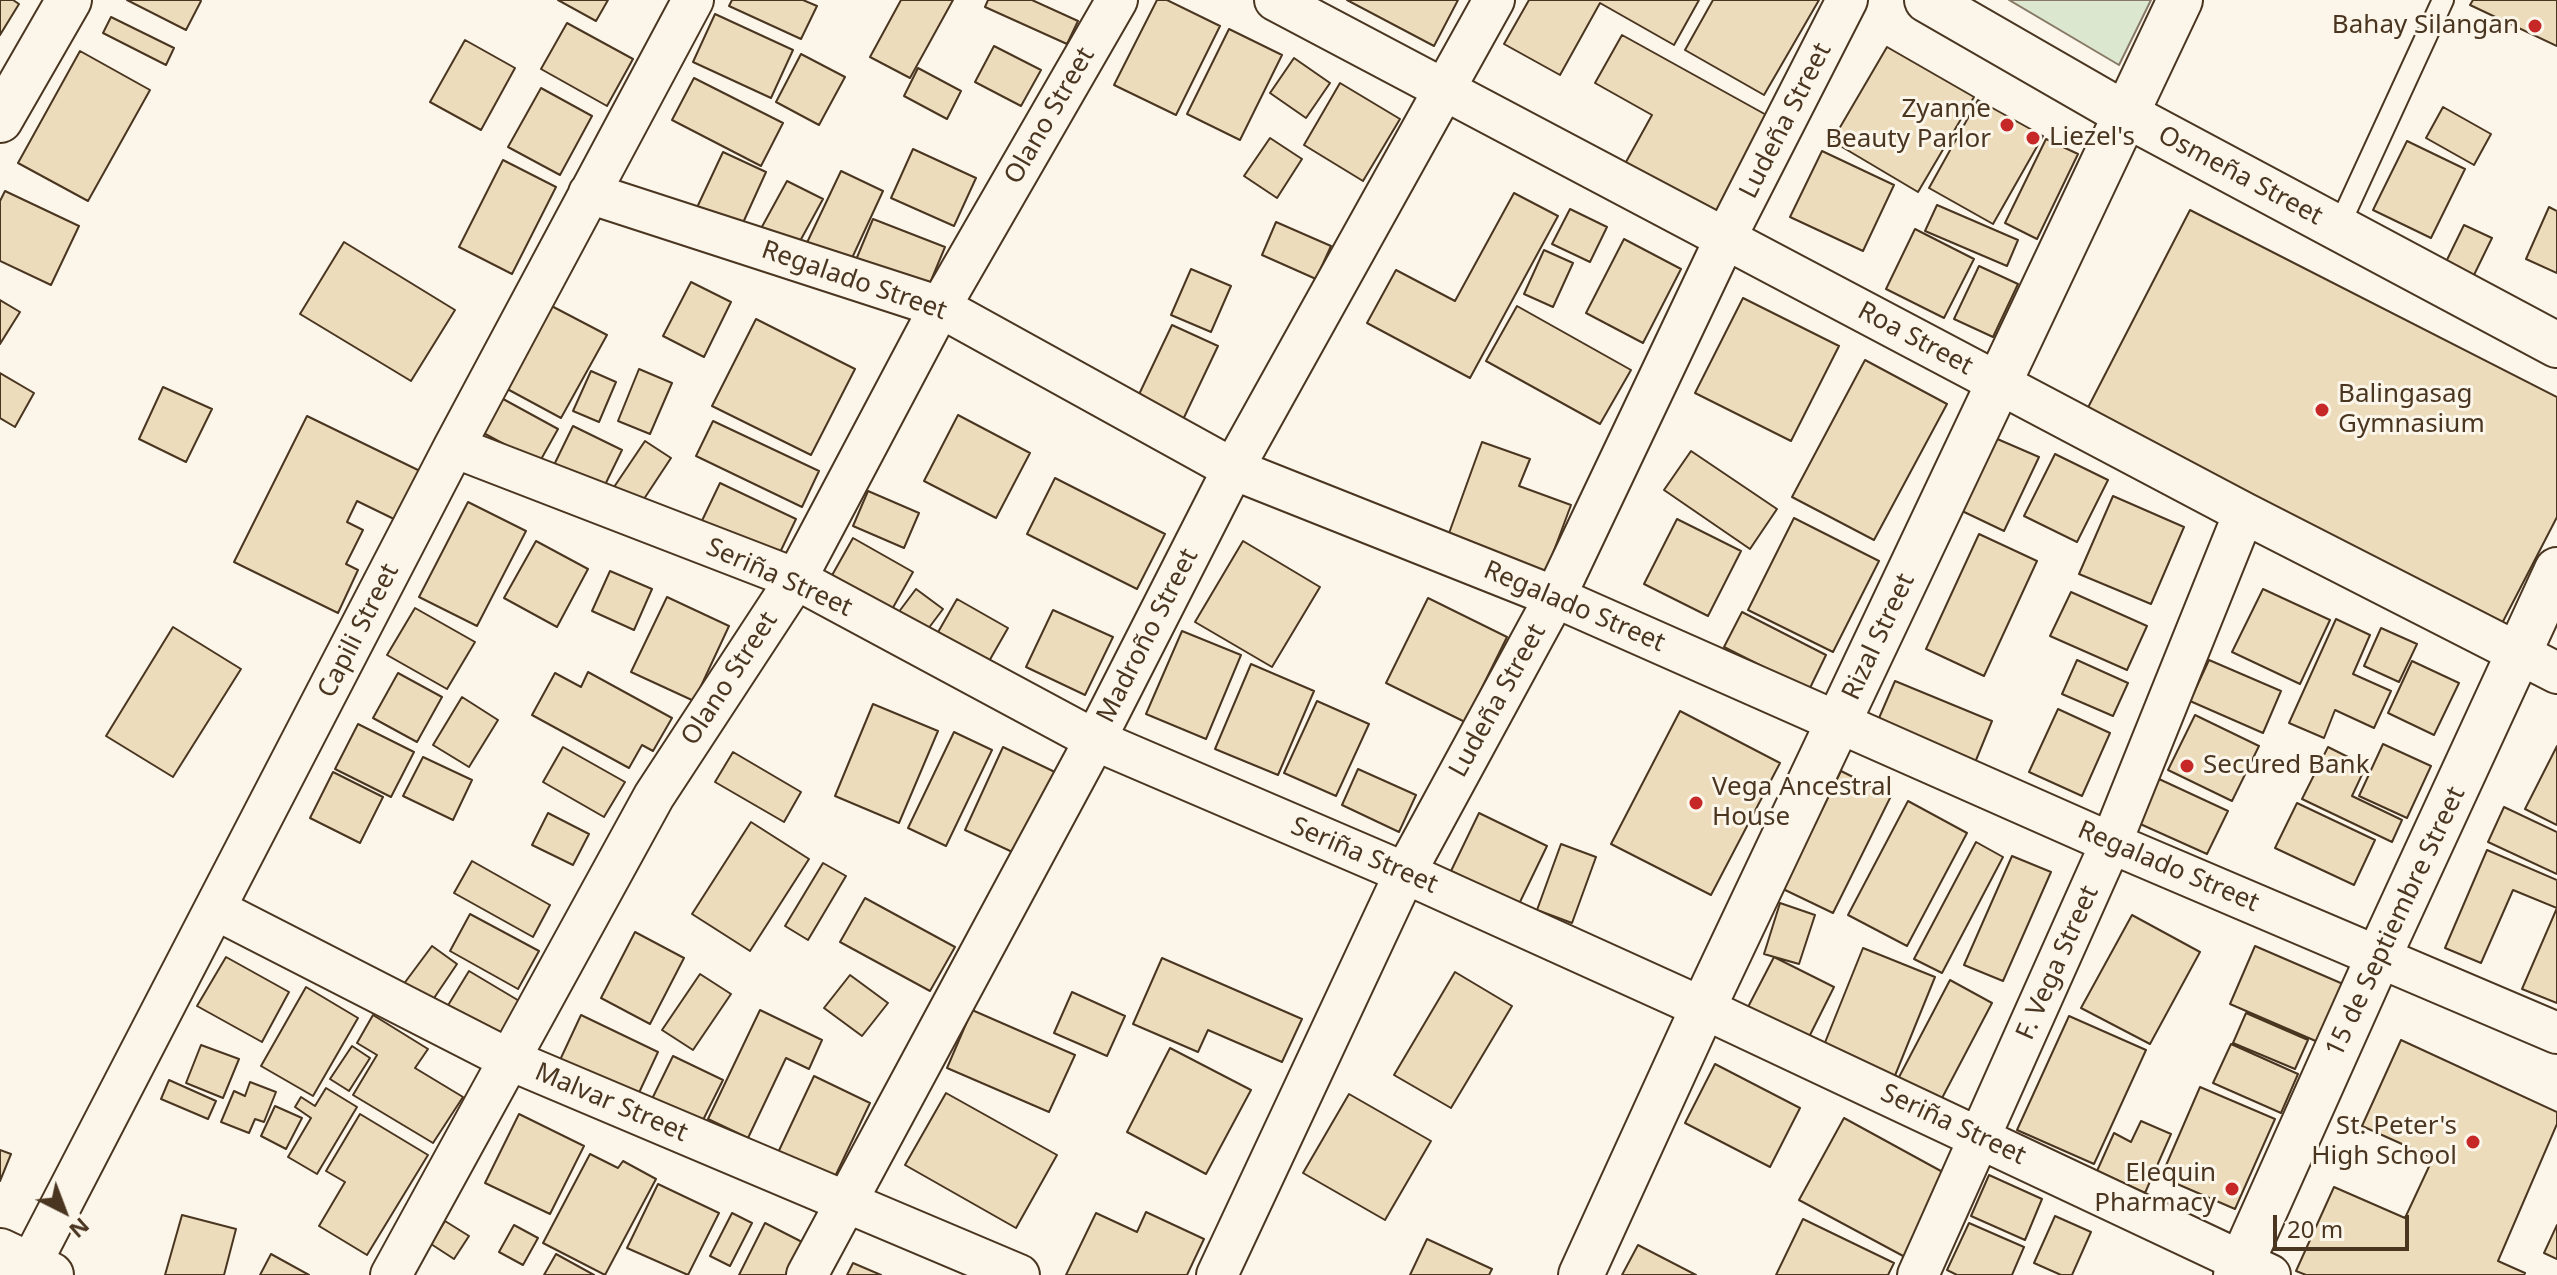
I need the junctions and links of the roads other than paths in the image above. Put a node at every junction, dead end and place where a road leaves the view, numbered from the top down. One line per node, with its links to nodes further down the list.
1 (69, 0): 12 (street)
2 (693, 0): 13 (street, Capili Street)
3 (1117, 0): 16 (street, Olano Street)
4 (1275, 0): 10 (street, Roa Street)
5 (1494, 0): 10 (street, Madroño Street)
6 (1847, 0): 15 (street, Ludeña Street)
7 (1927, 0): 11 (street, Osmeña Street)
8 (2180, 0): 11 (street, Rizal Street)
9 (2443, 0): 14 (lane)
10 (1445, 88): 15 (street, Roa Street); 20 (street, Madroño Street)
11 (2125, 114): 14 (street, Osmeña Street); 18 (street, Rizal Street)
12 (0, 120)
13 (589, 193): 16 (street, Regalado Street); 19 (street, Capili Street)
14 (2338, 228): 17 (street, Osmeña Street)
15 (1726, 237): 18 (street, Roa Street); 24 (street, Ludeña Street)
16 (940, 307): 20 (street, Regalado Street); 23 (street, Olano Street)
17 (2557, 345)
18 (1998, 383): 21 (street, Roa Street); 26 (street, Rizal Street)
19 (454, 447): 23 (street, Seriña Street); 30 (street, Capili Street)
20 (1233, 469): 24 (street, Regalado Street); 27 (street, Madroño Street)
21 (2244, 513): 25 (street, Roa Street); 28 (street, F. Vega Street)
22 (2557, 570): 25 (street, 15 de Septiembre Street)
23 (796, 579): 27 (street, Seriña Street); 34 (street, Olano Street)
24 (1555, 597): 26 (street, Regalado Street); 29 (street, Ludeña Street)
25 (2538, 664): 31 (street, 15 de Septiembre Street)
26 (1839, 722): 28 (street, Regalado Street); 32 (street, Rizal Street)
27 (1095, 740): 29 (street, Seriña Street); 36 (street, Madroño Street)
28 (2111, 843): 31 (street, Regalado Street); 35 (street, F. Vega Street)
29 (1405, 873): 32 (street, Seriña Street); 42 (street, Ludeña Street)
30 (215, 909): 34 (street, Malvar Street); 37 (street, Capili Street)
31 (2378, 958): 33 (street, Regalado Street); 38 (street, 15 de Septiembre Street)
32 (1703, 1008): 35 (street, Seriña Street); 43 (street, Rizal Street)
33 (2557, 1033)
34 (508, 1059): 36 (street, Malvar Street); 39 (street, Olano Street)
35 (1981, 1138): 38 (street, Seriña Street); 44 (street, F. Vega Street)
36 (846, 1203): 40 (street, Madroño Street); 41 (street, Malvar Street)
37 (27, 1264)
38 (2249, 1271)
39 (391, 1275)
40 (807, 1275)
41 (1019, 1275)
42 (1217, 1275)
43 (1581, 1275)
44 (1918, 1275)

